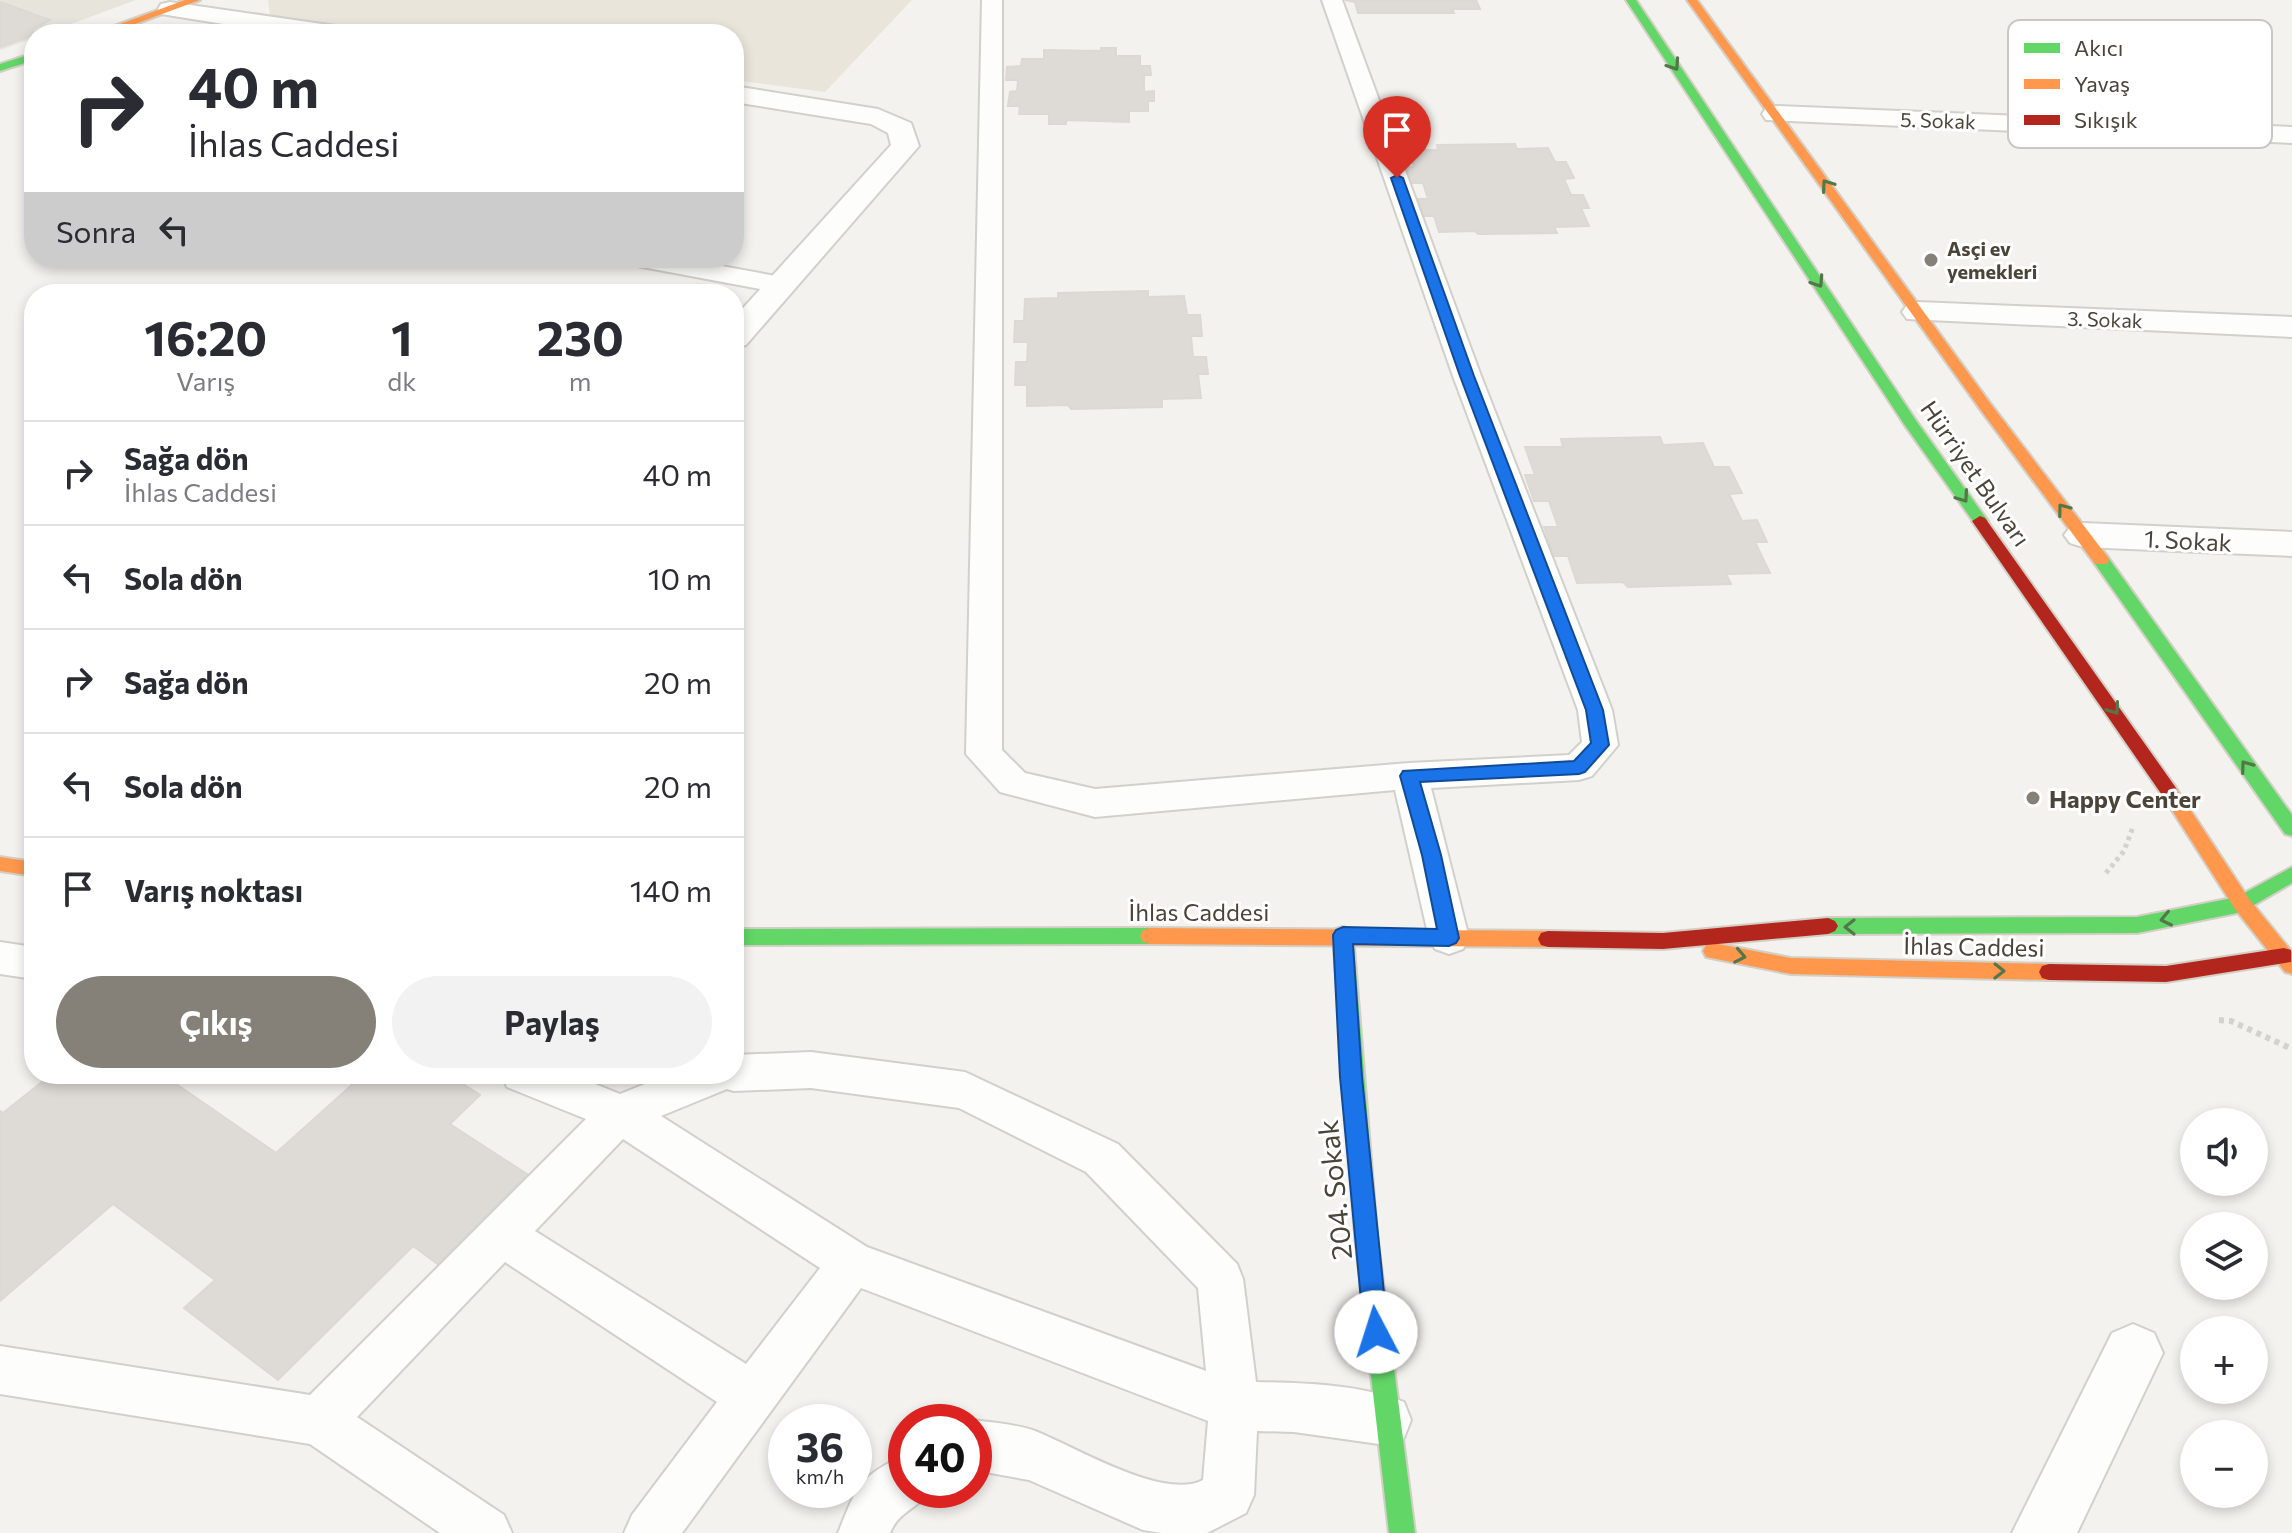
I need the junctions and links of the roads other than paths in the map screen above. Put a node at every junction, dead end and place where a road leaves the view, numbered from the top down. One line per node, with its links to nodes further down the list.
1 (195, 0): 6 (main road)
2 (992, 0): 23 (lane)
3 (1332, 0): 23 (lane)
4 (1631, 0): 28 (main road, Hürriyet Bulvarı, one-way to 28)
5 (1692, 0): 12 (main road, Hürriyet Bulvarı)
6 (170, 9): 7 (main road); 8 (street)
7 (127, 24)
8 (270, 24)
9 (24, 60): 10 (main road)
10 (0, 68)
11 (744, 96): 17 (street)
12 (1776, 114): 13 (street, 5. Sokak); 18 (main road, Hürriyet Bulvarı, one-way to 12)
13 (2008, 123)
14 (2272, 134): 15 (street, 5. Sokak)
15 (2292, 135)
16 (690, 268): 17 (lane)
17 (781, 285): 19 (street)
18 (1918, 312): 20 (street, 3. Sokak); 21 (main road, Hürriyet Bulvarı, one-way to 18)
19 (744, 327)
20 (2292, 327)
21 (2083, 535): 22 (street, 1. Sokak); 24 (main road, Hürriyet Bulvarı, one-way to 21)
22 (2292, 544)
23 (1409, 776): 31 (lane)
24 (2292, 829)
25 (0, 864): 26 (main road)
26 (24, 868)
27 (2292, 874): 28 (main road, İhlas Caddesi)
28 (2242, 904): 32 (main road, İhlas Caddesi, one-way to 32); 34 (main road, Hürriyet Bulvarı)
29 (1343, 935): 30 (main road, İhlas Caddesi); 31 (main road, İhlas Caddesi); 46 (main road, 204. Sokak)
30 (744, 937)
31 (1449, 938): 32 (main road, İhlas Caddesi)
32 (1663, 941): 34 (main road, İhlas Caddesi, one-way to 34)
33 (0, 958): 35 (lane)
34 (2289, 958)
35 (24, 962)
36 (744, 1073): 45 (lane)
37 (547, 1084): 39 (lane)
38 (692, 1084): 39 (lane)
39 (620, 1113): 40 (lane); 41 (lane)
40 (501, 1234): 44 (lane); 47 (lane)
41 (852, 1263): 44 (lane); 45 (lane)
42 (2133, 1353): 54 (street)
43 (0, 1370): 47 (lane)
44 (753, 1397): 51 (lane)
45 (1234, 1406): 46 (lane); 48 (lane)
46 (1386, 1420): 53 (main road, 204. Sokak)
47 (319, 1421): 50 (lane)
48 (992, 1448)
49 (888, 1493): 52 (lane)
50 (486, 1533)
51 (650, 1533)
52 (864, 1533)
53 (1402, 1533)
54 (2044, 1533)

